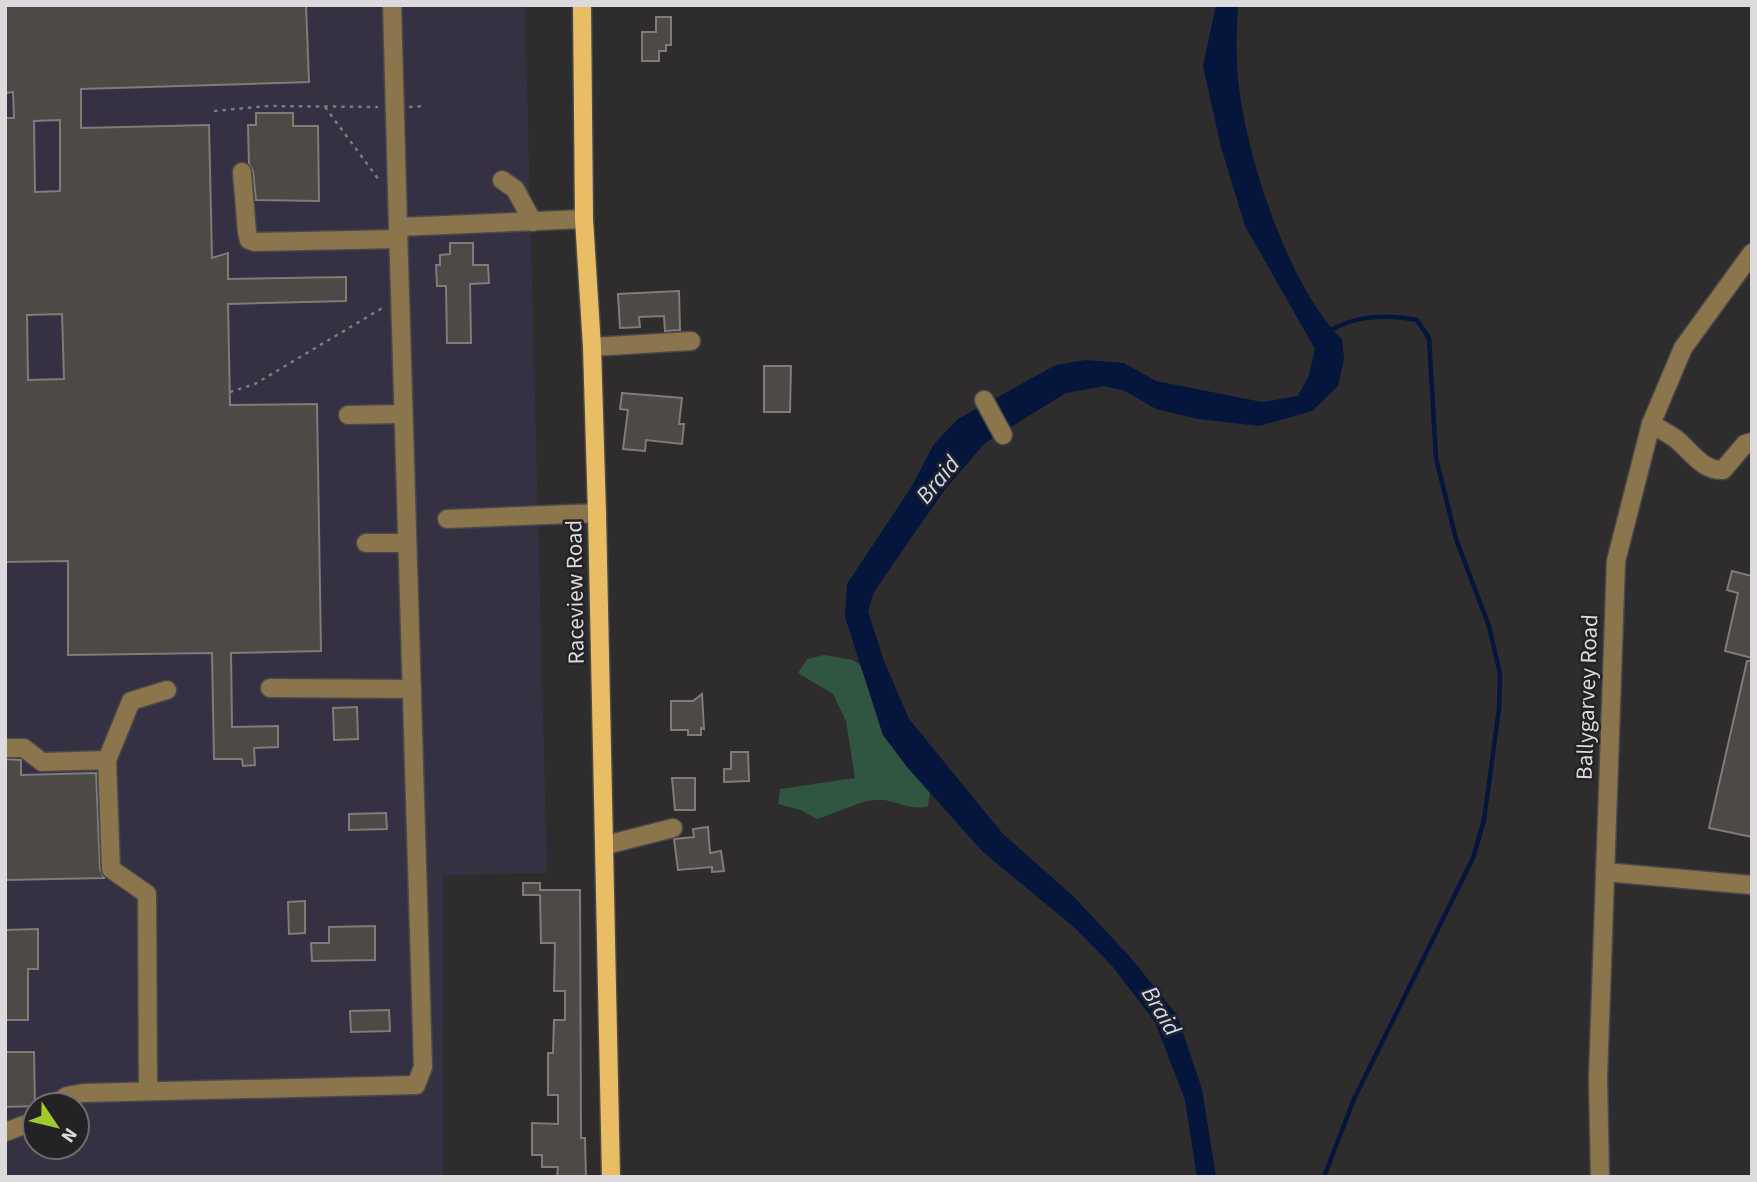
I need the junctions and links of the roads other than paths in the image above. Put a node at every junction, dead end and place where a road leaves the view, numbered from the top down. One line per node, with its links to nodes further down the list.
1 (392, 5): 7 (street)
2 (582, 5): 5 (main road, Raceview Road)
3 (242, 172): 7 (street)
4 (502, 180): 6 (street)
5 (584, 219): 6 (street); 10 (main road, Raceview Road)
6 (533, 222): 7 (street)
7 (398, 233): 12 (street)
8 (1752, 253): 14 (street, Ballygarvey Road)
9 (691, 341): 10 (street)
10 (592, 347): 17 (main road, Raceview Road)
11 (984, 400): 15 (street)
12 (403, 414): 13 (street); 20 (street)
13 (348, 415)
14 (1651, 424): 16 (street); 28 (street, Ballygarvey Road)
15 (1003, 435)
16 (1752, 442)
17 (597, 513): 18 (street); 27 (main road, Raceview Road)
18 (447, 519)
19 (366, 543): 20 (street)
20 (407, 543): 22 (street)
21 (270, 688): 22 (street)
22 (412, 688): 30 (street)
23 (167, 690): 25 (street)
24 (5, 748): 25 (street)
25 (107, 761): 30 (street)
26 (673, 828): 27 (street)
27 (606, 845): 32 (main road, Raceview Road)
28 (1605, 872): 29 (street); 33 (street, Ballygarvey Road)
29 (1752, 885)
30 (148, 1091): 31 (street)
31 (91, 1093)
32 (611, 1177)
33 (1600, 1177)

